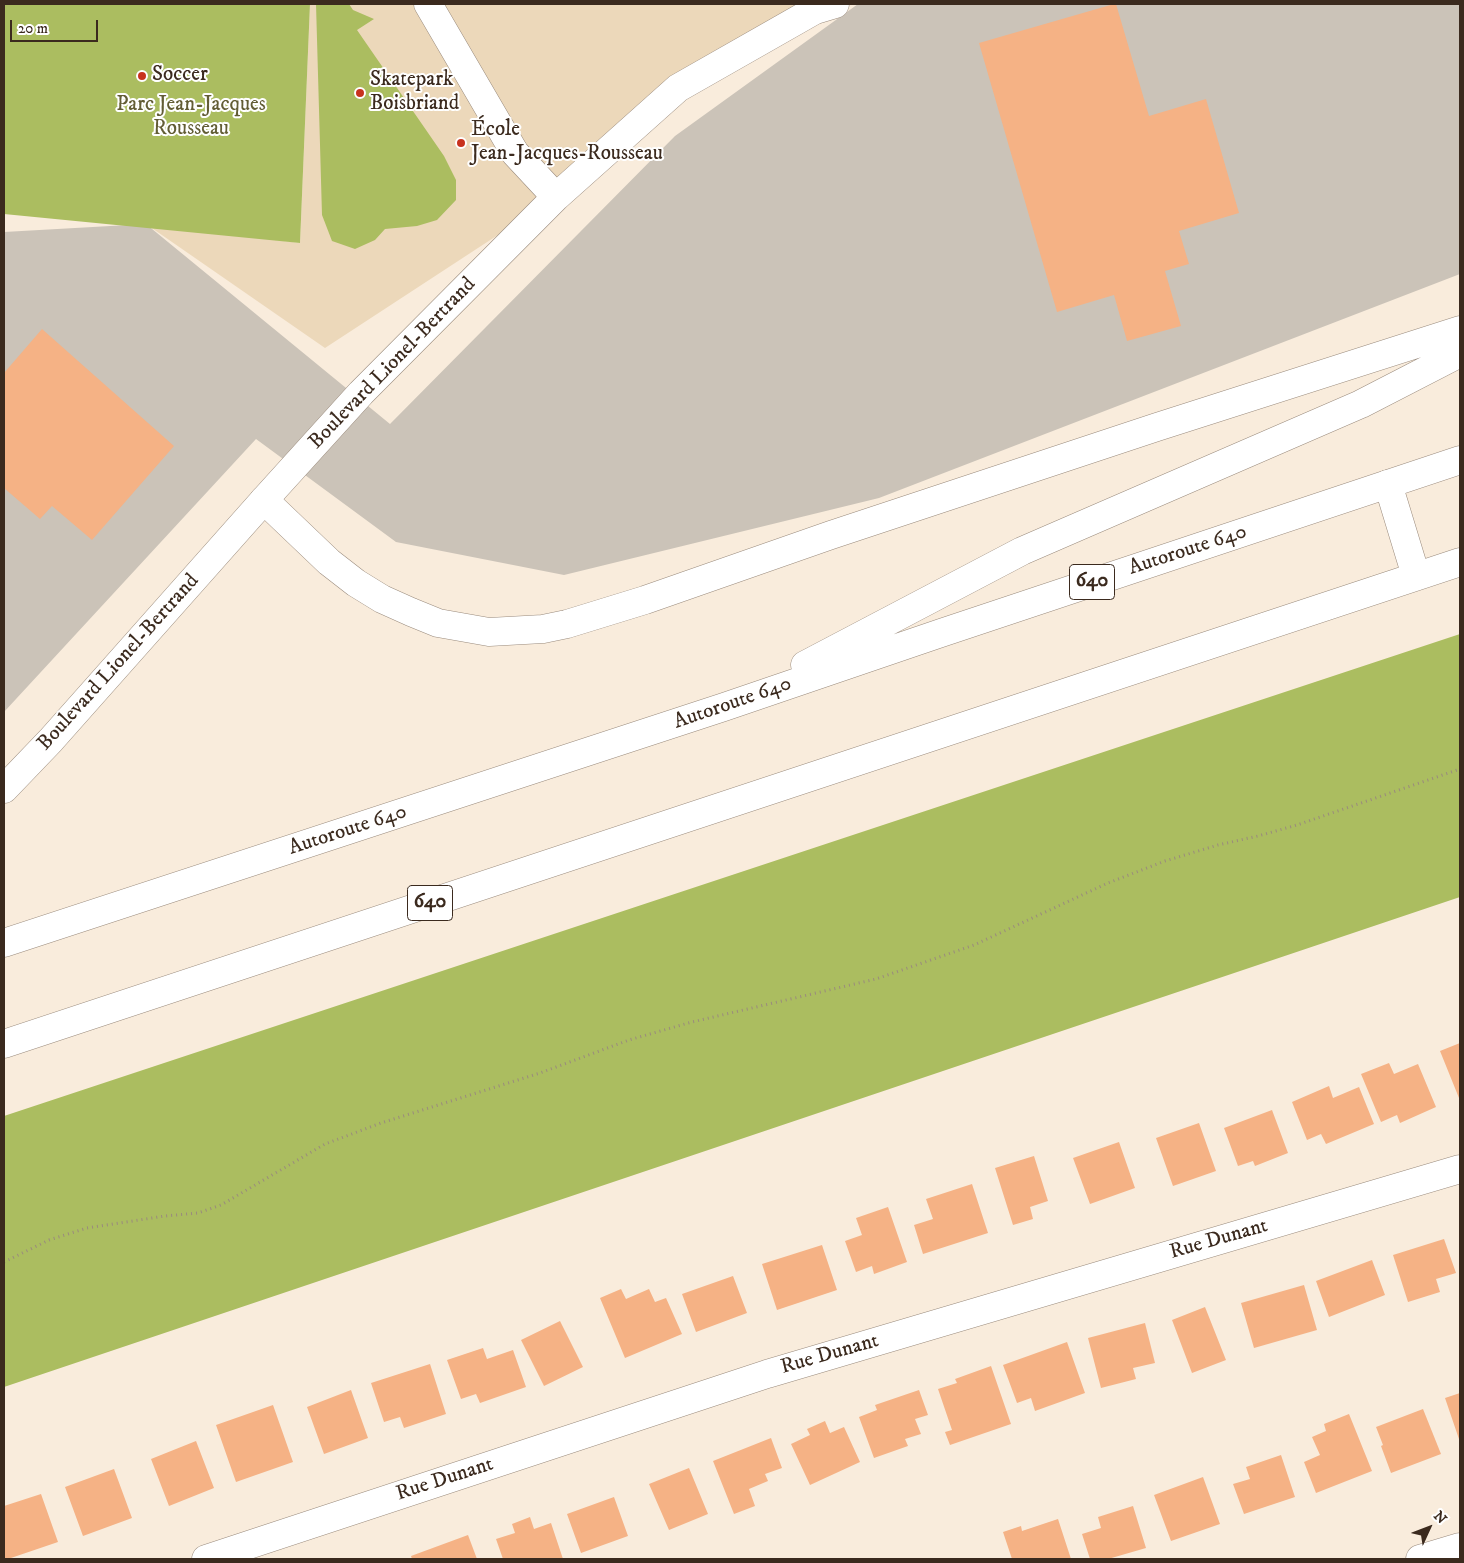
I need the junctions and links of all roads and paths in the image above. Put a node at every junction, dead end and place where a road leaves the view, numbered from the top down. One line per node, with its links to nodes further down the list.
1 (428, 4): 3 (main road)
2 (835, 4): 3 (main road, Boulevard Lionel-Bertrand)
3 (556, 197): 8 (main road, Boulevard Lionel-Bertrand)
4 (1460, 330): 8 (main road)
5 (1460, 353): 11 (main road)
6 (1460, 460): 7 (main road, Autoroute 640 / 640)
7 (1388, 484): 10 (main road); 11 (main road, Autoroute 640 / 640)
8 (264, 500): 13 (main road, Boulevard Lionel-Bertrand)
9 (1460, 562): 10 (main road, 640)
10 (1416, 576): 15 (main road, 640)
11 (724, 707): 14 (main road, Autoroute 640 / 640)
12 (1460, 769): 17 (path)
13 (4, 789)
14 (4, 943)
15 (4, 1044)
16 (1460, 1169): 19 (main road, Rue Dunant)
17 (4, 1262)
18 (1460, 1547): 20 (main road)
19 (206, 1559)
20 (1420, 1559)

